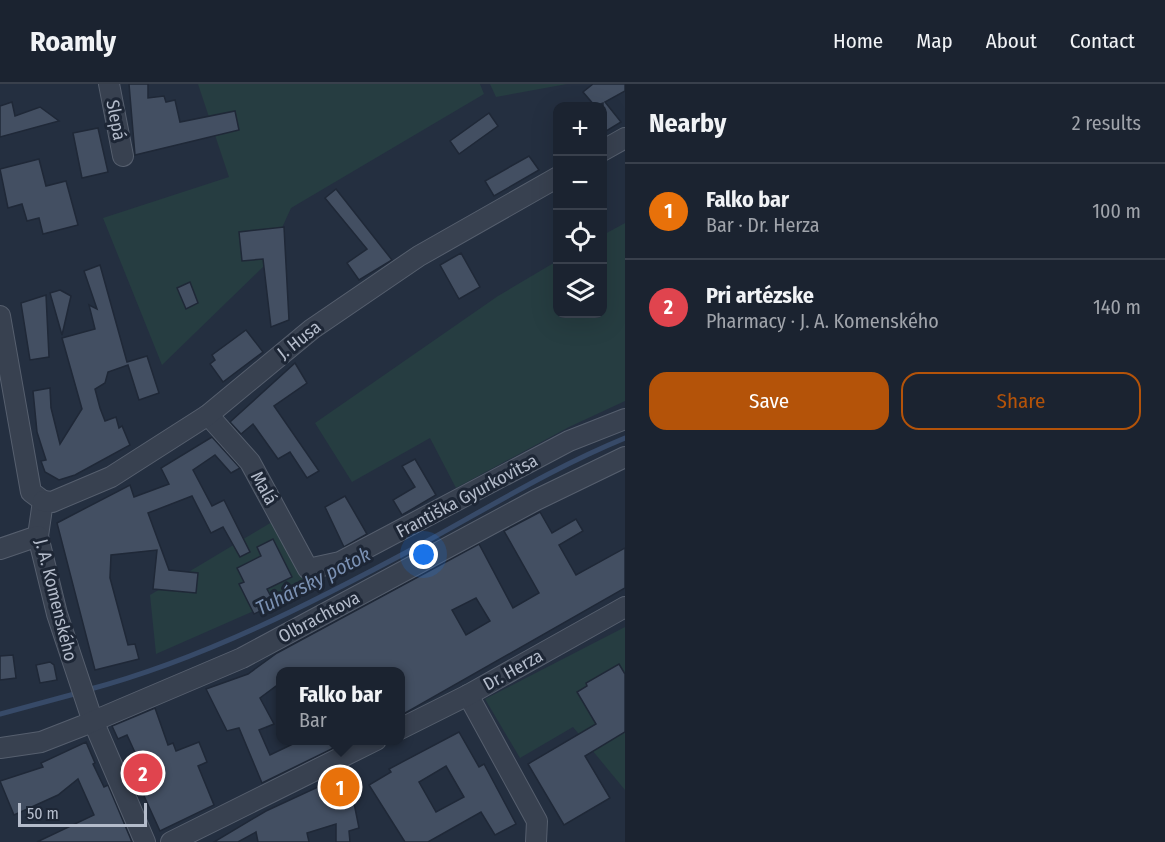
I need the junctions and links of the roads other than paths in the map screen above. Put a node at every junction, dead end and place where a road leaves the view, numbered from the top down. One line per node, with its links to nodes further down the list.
1 (109, 84): 4 (street, Slepá)
2 (625, 138): 3 (street)
3 (607, 149)
4 (123, 156)
5 (553, 180): 7 (street, J. Husa)
6 (0, 316): 10 (street)
7 (208, 415): 10 (street, J. Husa); 13 (street, Malá)
8 (625, 419): 13 (street, Františka Gyurkovitsa)
9 (625, 457): 16 (street, Olbrachtova)
10 (43, 501): 11 (street, J. A. Komenského)
11 (38, 536): 12 (street); 16 (street, J. A. Komenského)
12 (0, 549)
13 (308, 569)
14 (625, 607): 15 (street, Dr. Herza)
15 (468, 695): 17 (street, Dr. Herza); 20 (street)
16 (92, 719): 19 (street, Olbrachtova); 21 (street, J. A. Komenského)
17 (405, 726)
18 (368, 745): 22 (street)
19 (0, 748)
20 (537, 841)
21 (145, 842)
22 (171, 842)

